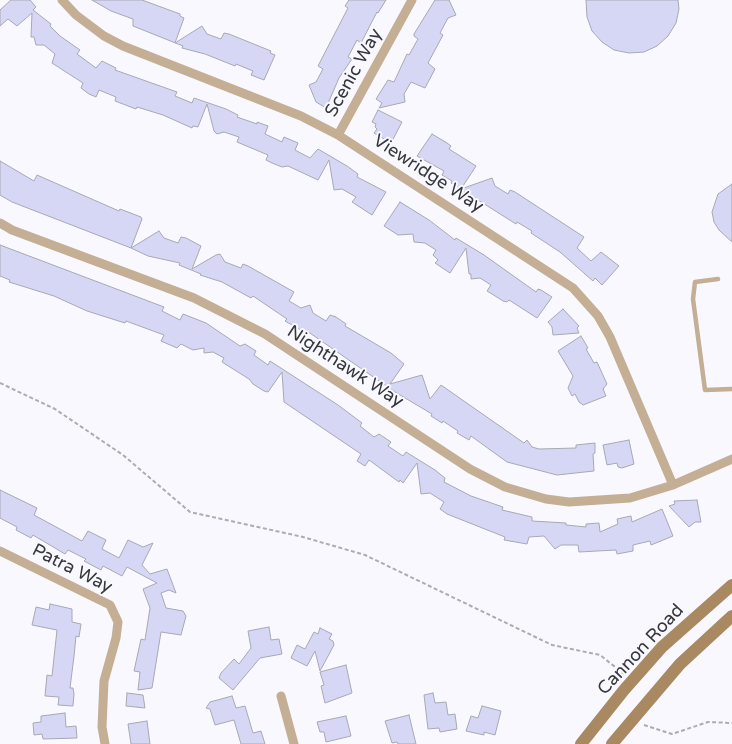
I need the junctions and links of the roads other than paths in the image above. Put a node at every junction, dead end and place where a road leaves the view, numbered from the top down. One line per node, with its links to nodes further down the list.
1 (62, 0): 3 (street, Viewridge Way)
2 (412, 0): 3 (street, Scenic Way)
3 (338, 135): 8 (street, Viewridge Way)
4 (0, 224): 8 (street, Nighthawk Way)
5 (718, 279): 6 (lane)
6 (732, 389)
7 (732, 459): 8 (street, Nighthawk Way)
8 (672, 485)
9 (0, 552): 13 (street, Patra Way)
10 (732, 585): 15 (main road, Cannon Road)
11 (732, 616): 16 (main road)
12 (281, 696): 14 (street)
13 (105, 744)
14 (294, 744)
15 (581, 744)
16 (612, 744)

